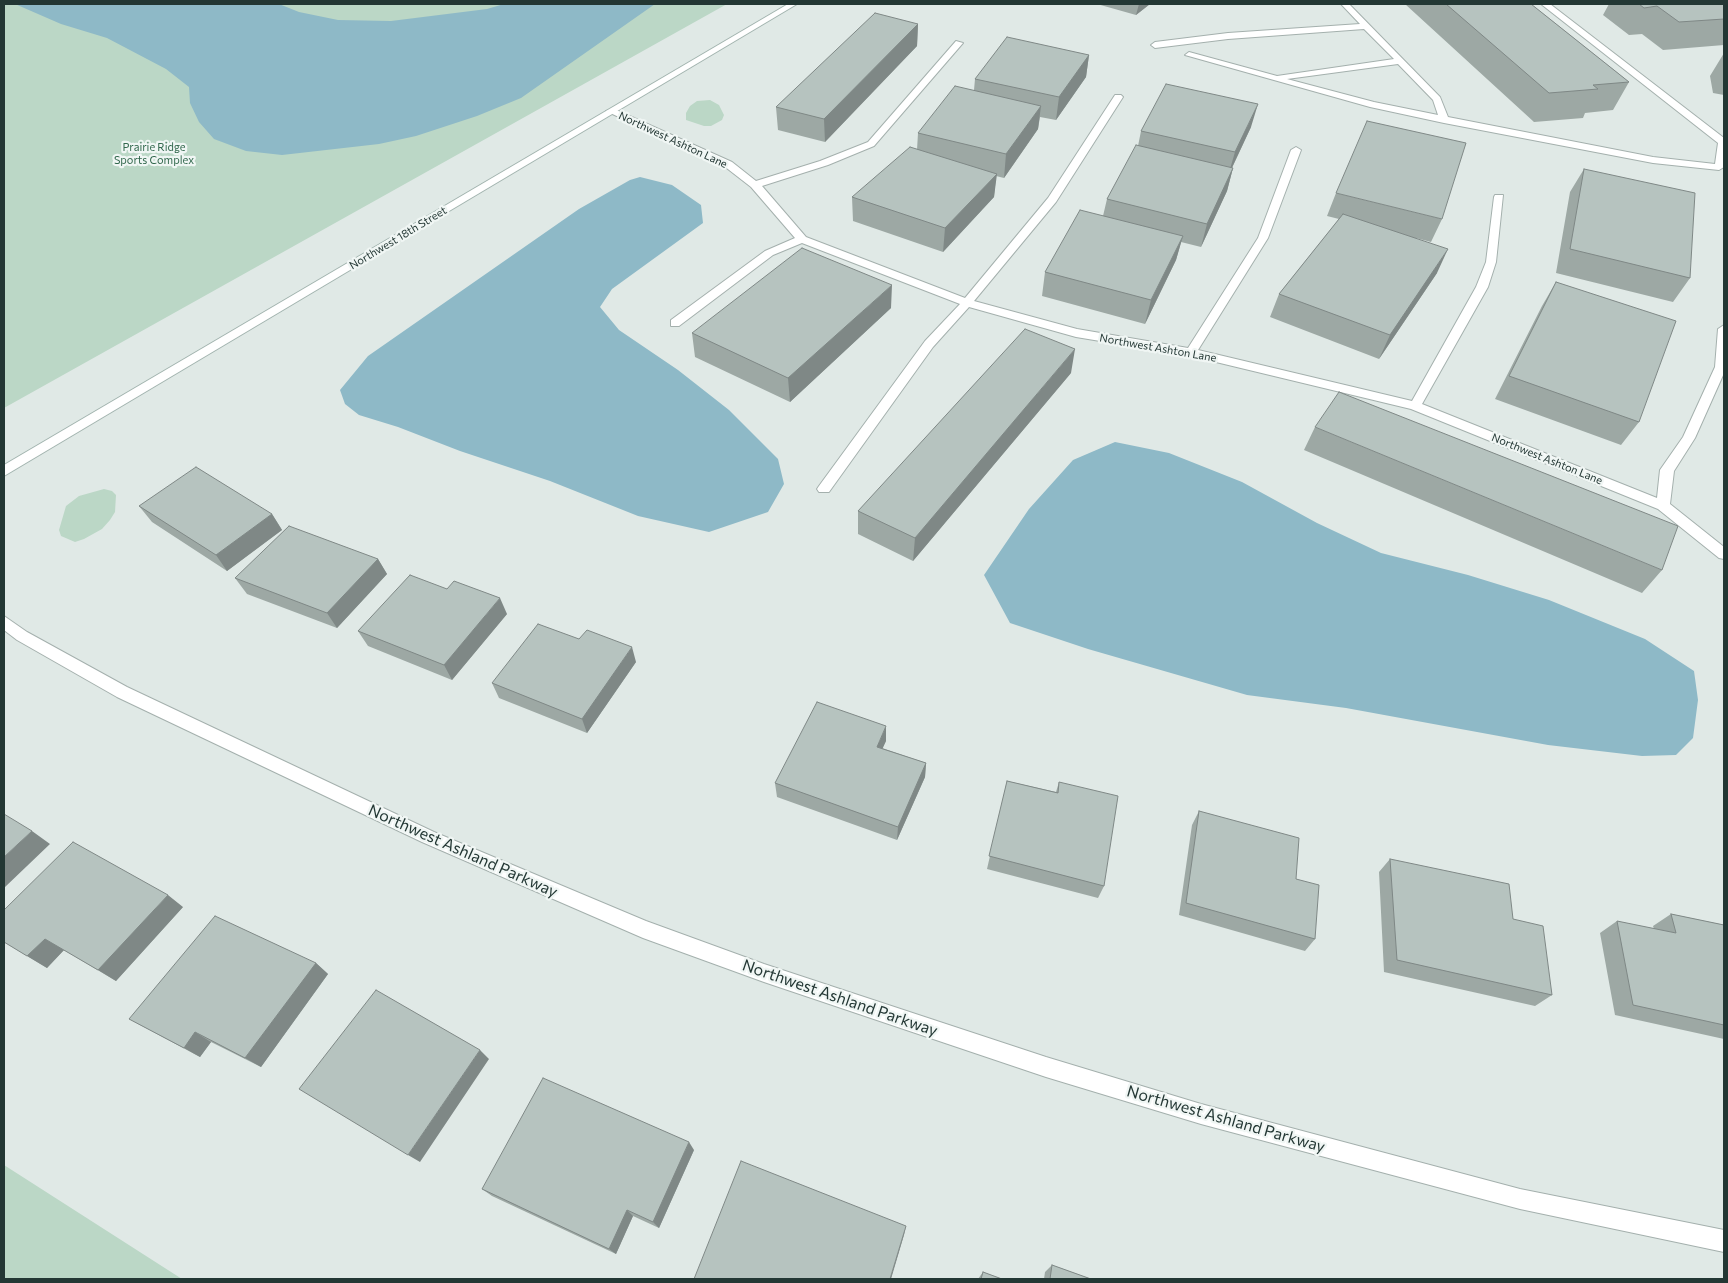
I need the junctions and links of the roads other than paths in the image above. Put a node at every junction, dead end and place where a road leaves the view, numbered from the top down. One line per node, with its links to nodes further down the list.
1 (793, 4): 11 (street, Northwest 18th Street)
2 (1345, 4): 4 (street)
3 (1546, 4): 13 (street)
4 (1367, 26): 6 (street); 8 (street)
5 (960, 44): 16 (street)
6 (1155, 45)
7 (1189, 55): 9 (street)
8 (1401, 61): 9 (street); 12 (street)
9 (1273, 78): 12 (street)
10 (1118, 97): 19 (street)
11 (611, 111): 16 (street, Northwest Ashton Lane); 25 (street, Northwest 18th Street)
12 (1444, 120): 15 (street)
13 (1724, 143): 15 (street)
14 (1296, 150): 22 (street)
15 (1722, 167)
16 (755, 184): 18 (street, Northwest Ashton Lane)
17 (1499, 197): 24 (street)
18 (802, 239): 19 (street, Northwest Ashton Lane); 20 (street)
19 (967, 303): 22 (street, Northwest Ashton Lane); 26 (street)
20 (675, 323)
21 (1724, 329): 23 (street)
22 (1191, 352): 24 (street, Northwest Ashton Lane)
23 (1722, 368): 27 (street)
24 (1415, 406): 27 (street, Northwest Ashton Lane)
25 (4, 471)
26 (824, 489)
27 (1664, 506): 28 (street, Northwest Ashton Lane)
28 (1724, 554)
29 (4, 622): 30 (street, Northwest Ashland Parkway)
30 (1724, 1241)

